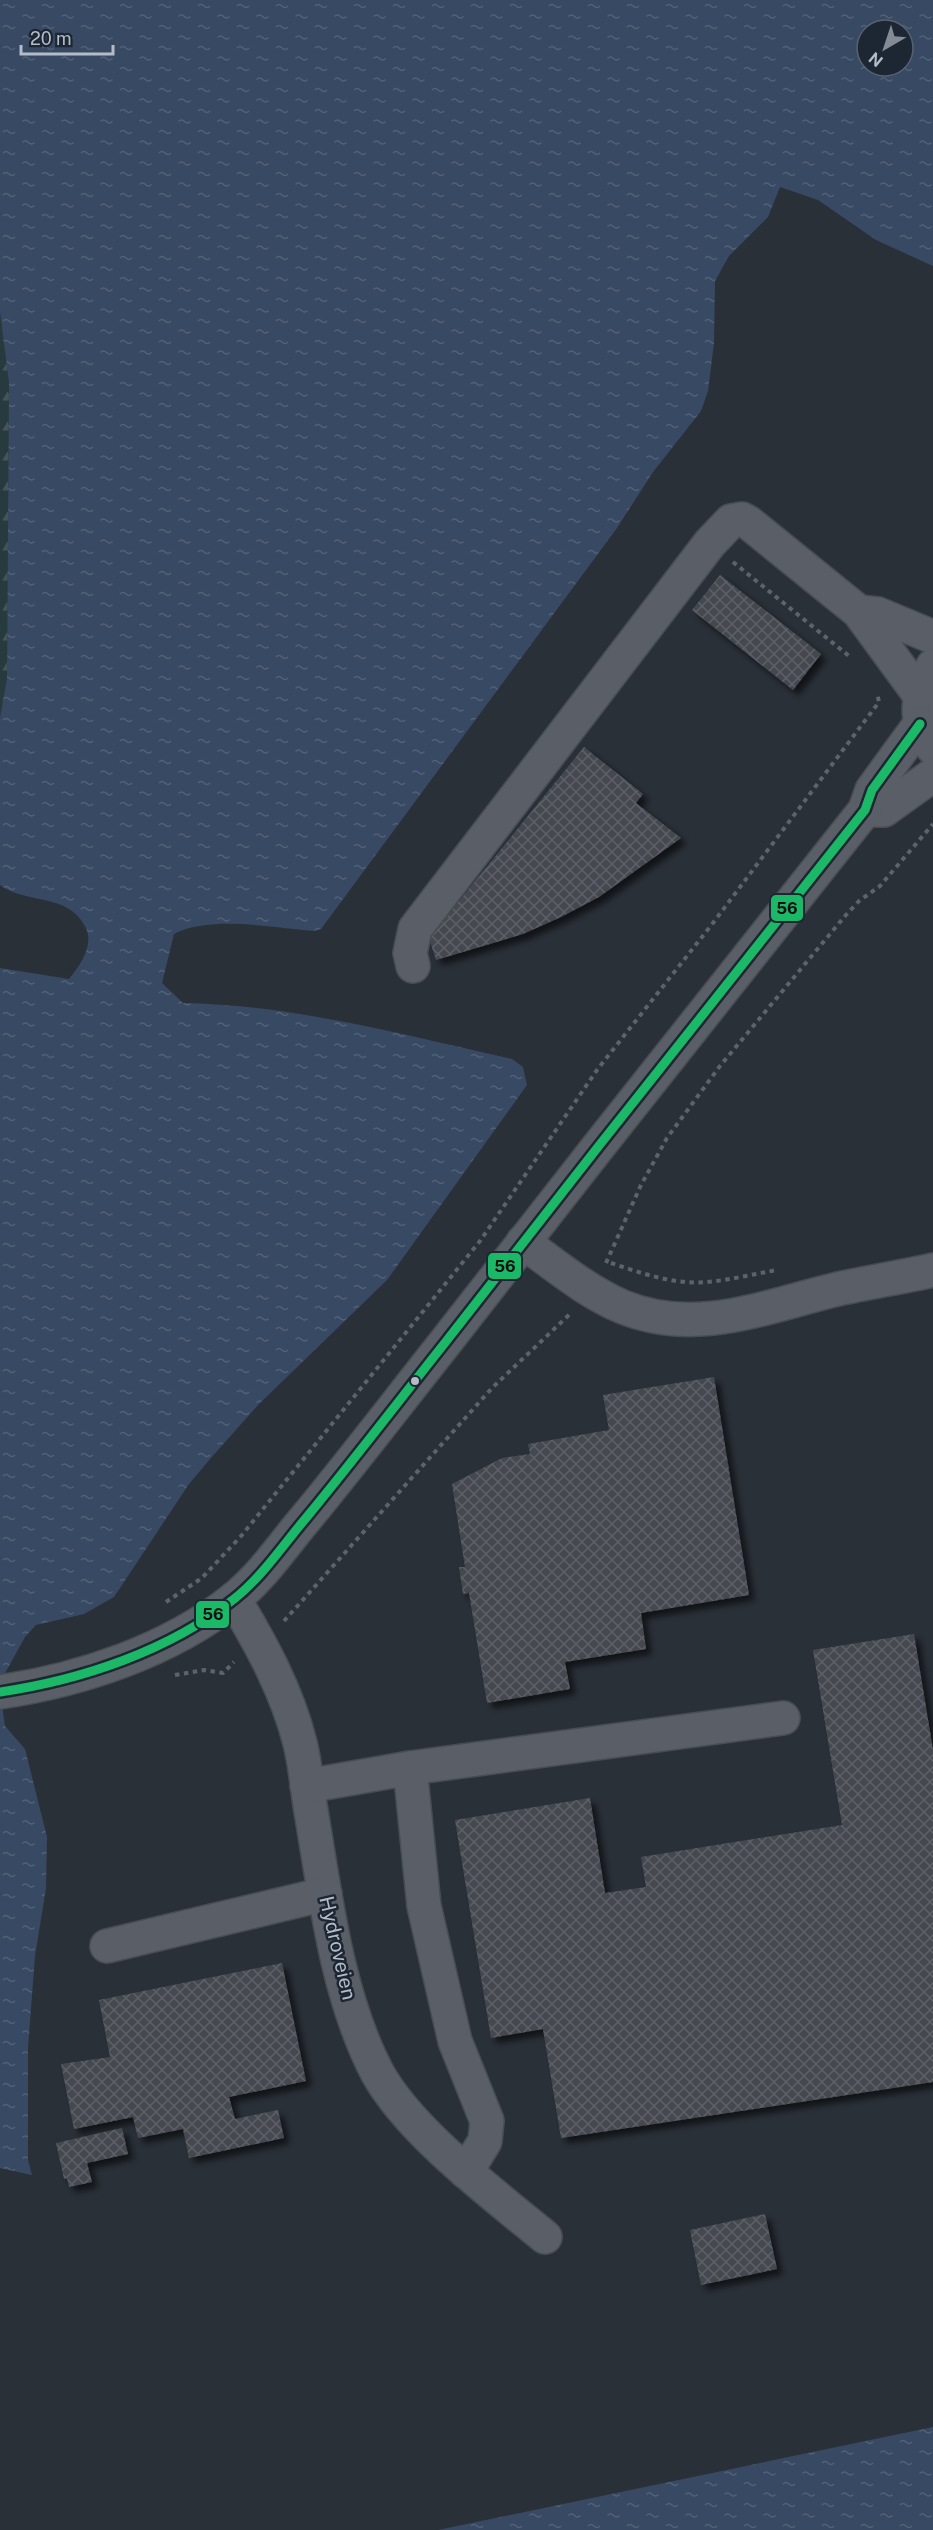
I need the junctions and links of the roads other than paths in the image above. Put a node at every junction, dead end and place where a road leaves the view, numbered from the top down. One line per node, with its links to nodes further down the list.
1 (859, 612): 2 (street); 3 (street); 6 (street)
2 (933, 637)
3 (926, 708): 5 (street)
4 (933, 775): 5 (street)
5 (865, 810): 7 (street)
6 (413, 966)
7 (523, 1242): 8 (street); 9 (street)
8 (933, 1270)
9 (234, 1599): 10 (street); 13 (street, Hydroveien)
10 (0, 1692)
11 (783, 1718): 12 (street)
12 (410, 1768): 13 (street); 16 (street)
13 (307, 1786): 14 (street, Hydroveien)
14 (325, 1894): 15 (street); 16 (street, Hydroveien)
15 (107, 1946)
16 (466, 2172): 17 (street, Hydroveien)
17 (545, 2237)

